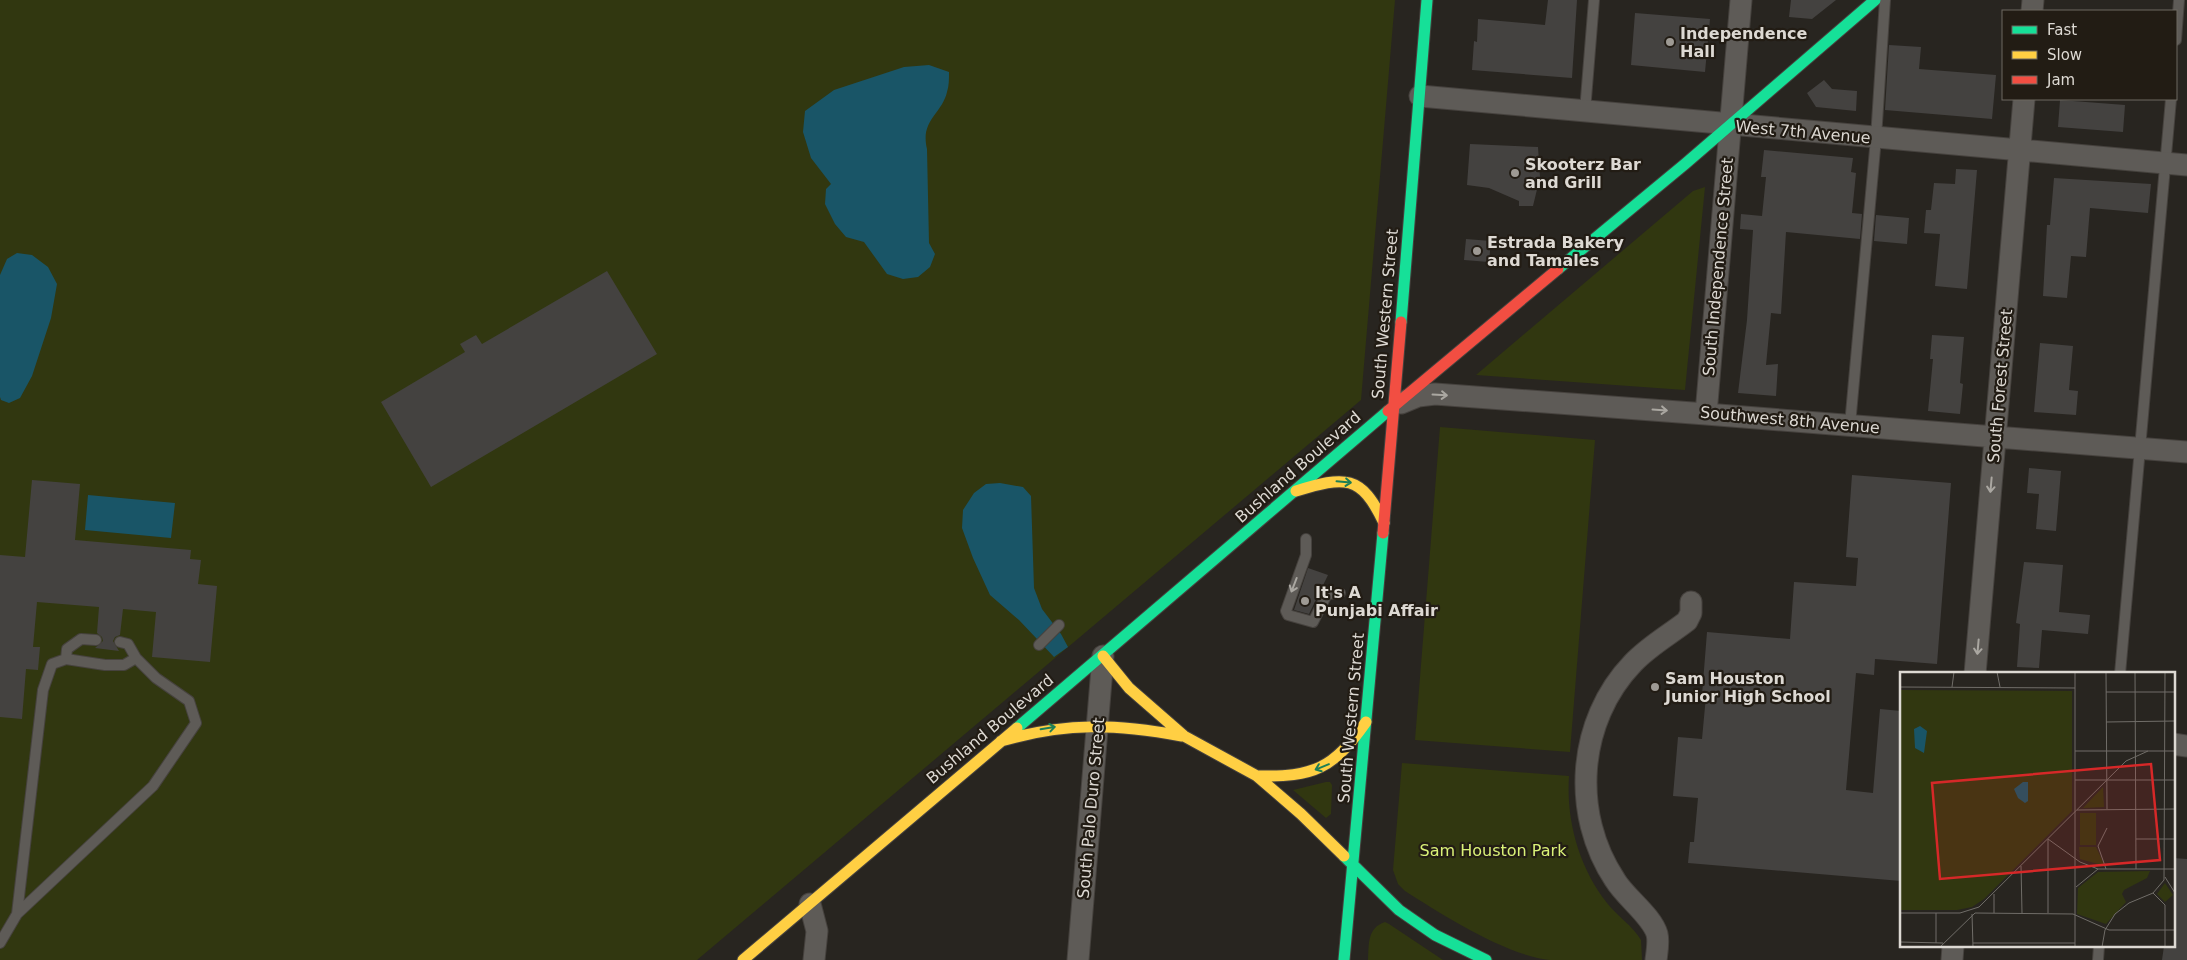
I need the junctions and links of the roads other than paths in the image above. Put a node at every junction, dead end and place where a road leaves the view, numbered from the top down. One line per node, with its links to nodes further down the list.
1 (1427, 0): 8 (main road, South Western Street)
2 (1594, 0): 11 (lane)
3 (1741, 0): 12 (street, South Independence Street)
4 (1875, 0): 12 (main road, Bushland Boulevard)
5 (1885, 0): 13 (lane)
6 (2179, 0): 7 (lane)
7 (2177, 27)
8 (1420, 96): 11 (street, West 7th Avenue); 17 (main road, South Western Street)
9 (2024, 100): 14 (street, South Forest Street)
10 (2171, 100): 15 (lane)
11 (1585, 111): 12 (street, West 7th Avenue)
12 (1730, 125): 13 (street, West 7th Avenue); 17 (main road, Bushland Boulevard); 18 (street, South Independence Street)
13 (1876, 138): 14 (street, West 7th Avenue); 19 (lane)
14 (2020, 150): 15 (street, West 7th Avenue); 20 (street, South Forest Street)
15 (2165, 163): 16 (street, West 7th Avenue); 21 (lane)
16 (2187, 165)
17 (1394, 406): 18 (street, Southwest 8th Avenue, one-way to 18); 23 (main road, Bushland Boulevard); 24 (main road, South Western Street)
18 (1706, 414): 19 (street, Southwest 8th Avenue)
19 (1850, 425): 20 (street, Southwest 8th Avenue)
20 (1995, 436): 21 (street, Southwest 8th Avenue); 35 (street, South Forest Street, one-way to 35)
21 (2141, 448): 22 (street, Southwest 8th Avenue); 36 (lane)
22 (2187, 452)
23 (1296, 491): 24 (main road, one-way to 24); 32 (main road, Bushland Boulevard)
24 (1384, 523): 37 (main road, South Western Street)
25 (1306, 539): 26 (lane, one-way to 26)
26 (1340, 593)
27 (1691, 602): 53 (street)
28 (1059, 625): 31 (lane)
29 (96, 640): 34 (lane)
30 (120, 642): 33 (lane)
31 (1039, 645)
32 (1103, 656): 38 (street, South Palo Duro Street); 39 (main road); 40 (main road, Bushland Boulevard)
33 (136, 658): 34 (lane); 46 (lane)
34 (66, 659): 46 (lane)
35 (1976, 672)
36 (2120, 672)
37 (1367, 721): 43 (main road, one-way to 43); 44 (main road, South Western Street)
38 (1098, 725): 39 (main road); 40 (main road, one-way to 38); 50 (street, South Palo Duro Street)
39 (1184, 736): 43 (main road)
40 (1001, 740): 45 (main road, Bushland Boulevard)
41 (2174, 744): 42 (street)
42 (2187, 746)
43 (1257, 776): 44 (main road)
44 (1353, 865): 51 (main road, South Western Street); 52 (main road)
45 (810, 904): 48 (main road, Bushland Boulevard); 49 (street)
46 (18, 914): 47 (lane)
47 (0, 943)
48 (743, 960)
49 (814, 960)
50 (1078, 960)
51 (1344, 960)
52 (1486, 960)
53 (1656, 960)

